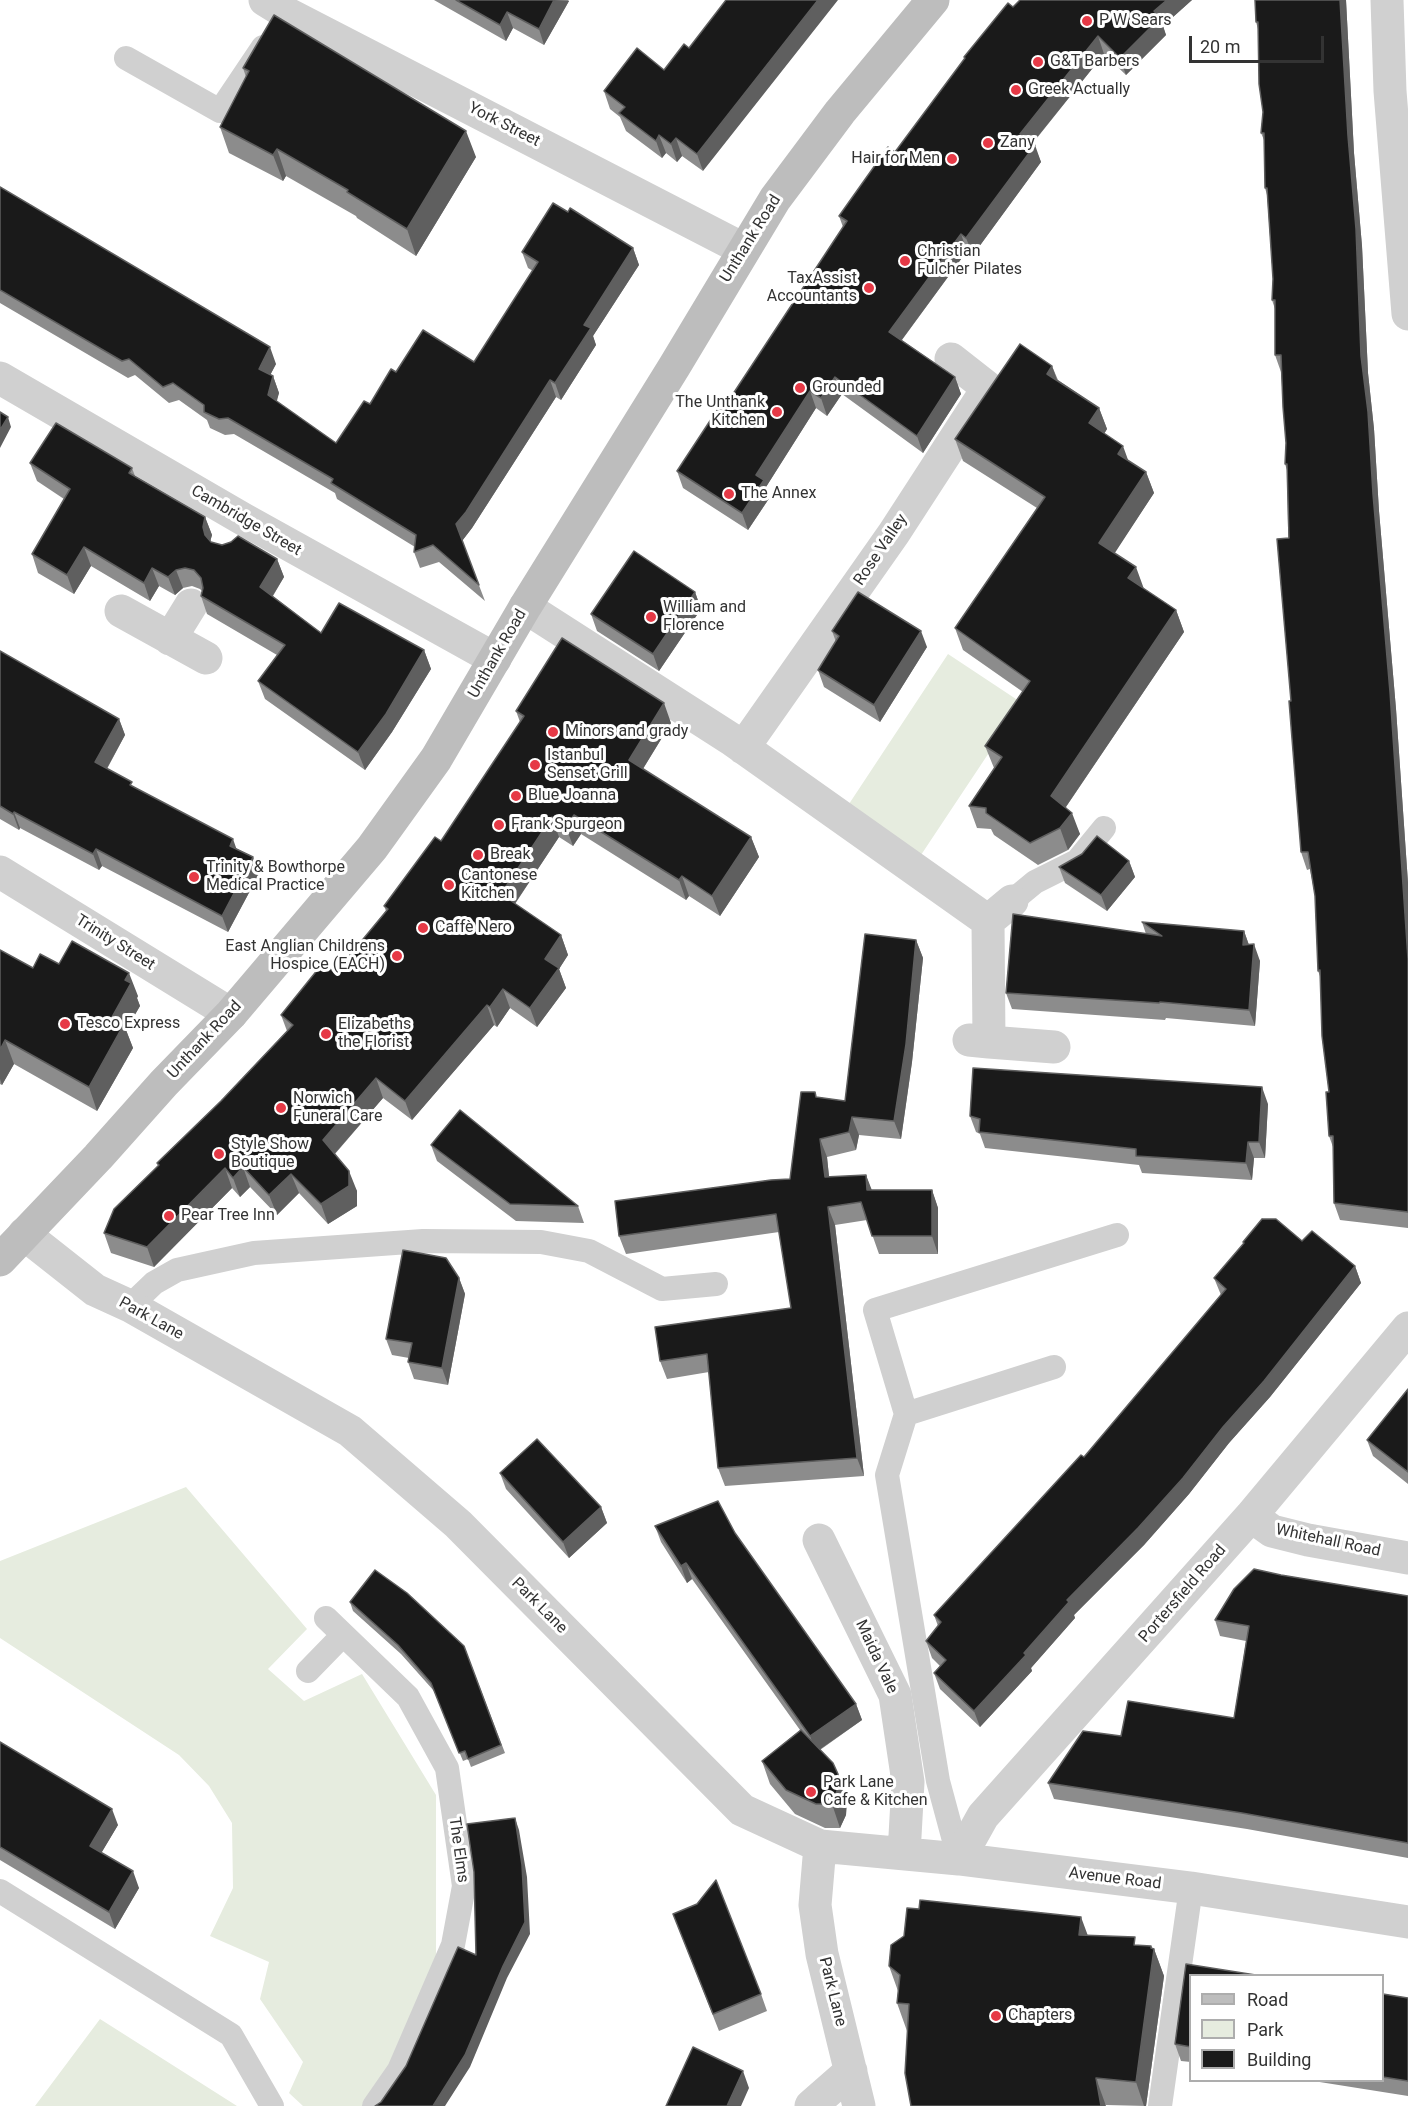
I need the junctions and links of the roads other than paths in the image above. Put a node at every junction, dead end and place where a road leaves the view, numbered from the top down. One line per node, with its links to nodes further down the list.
1 (933, 0): 5 (street, Unthank Road)
2 (1387, 0): 6 (street)
3 (275, 6): 4 (lane); 5 (street, York Street)
4 (126, 58)
5 (743, 249): 10 (street, Unthank Road)
6 (1408, 314)
7 (951, 359): 15 (street, Rose Valley)
8 (0, 378): 14 (street, Cambridge Street)
9 (191, 605): 12 (street)
10 (525, 607): 14 (street, Unthank Road); 15 (street)
11 (121, 611): 12 (street)
12 (170, 639): 13 (street)
13 (206, 658)
14 (495, 659): 19 (street, Unthank Road)
15 (743, 748): 18 (street)
16 (1104, 828): 18 (lane)
17 (0, 872): 19 (street, Trinity Street)
18 (1000, 911): 20 (street)
19 (231, 1014): 21 (street, Unthank Road)
20 (1054, 1047)
21 (24, 1234): 23 (street, Unthank Road); 25 (street, Park Lane)
22 (1117, 1235): 28 (lane)
23 (0, 1260)
24 (716, 1284): 25 (lane)
25 (130, 1306): 33 (street, Park Lane)
26 (1408, 1328): 29 (street, Portersfield Road)
27 (1054, 1367): 28 (lane)
28 (906, 1414): 35 (lane)
29 (1251, 1516): 31 (street, Whitehall Road); 35 (street, Portersfield Road)
30 (819, 1540): 34 (street, Maida Vale)
31 (1408, 1558)
32 (308, 1671): 41 (lane, The Elms)
33 (820, 1846): 34 (street, Avenue Road); 39 (street, Park Lane)
34 (904, 1854): 35 (street, Avenue Road)
35 (958, 1859): 36 (street, Avenue Road)
36 (1191, 1888): 38 (street, Avenue Road); 44 (lane)
37 (0, 1891): 40 (lane)
38 (1408, 1922)
39 (851, 2071): 42 (street); 43 (street, Park Lane)
40 (272, 2106)
41 (374, 2106)
42 (811, 2106)
43 (859, 2106)
44 (1161, 2106)

